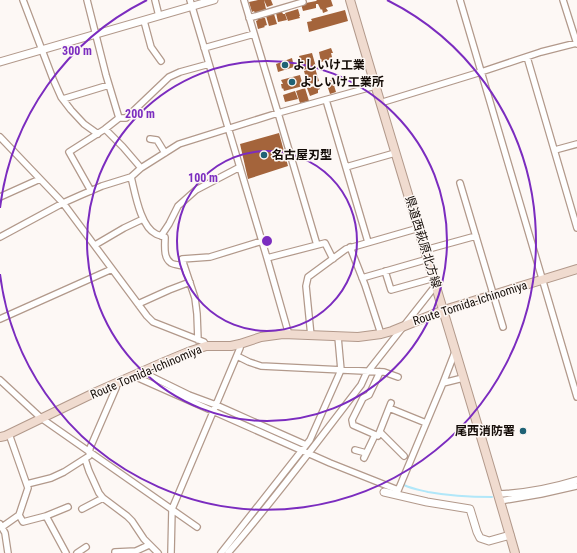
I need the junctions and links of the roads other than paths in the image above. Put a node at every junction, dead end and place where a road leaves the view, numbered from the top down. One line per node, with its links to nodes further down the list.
1 (23, 0): 18 (street)
2 (87, 0): 15 (street)
3 (155, 0): 11 (street)
4 (214, 0): 10 (street)
5 (244, 0): 12 (street)
6 (350, 0): 25 (main road, 県道西萩原北方線)
7 (460, 0): 23 (street)
8 (563, 0): 16 (street)
9 (303, 2): 12 (street)
10 (191, 3): 11 (street); 17 (street)
11 (159, 16): 13 (street)
12 (249, 18): 14 (street)
13 (144, 21): 15 (street); 20 (street)
14 (254, 34): 17 (street); 29 (street)
15 (96, 35): 18 (street); 24 (street)
16 (577, 44): 19 (street)
17 (204, 48): 22 (street)
18 (42, 50): 21 (street); 26 (street)
19 (527, 57): 23 (street); 37 (street)
20 (161, 61)
21 (0, 62)
22 (209, 64): 30 (street); 32 (street)
23 (481, 72): 28 (street); 69 (street)
24 (109, 86): 26 (street); 30 (street)
25 (375, 86): 27 (street); 28 (main road, 県道西萩原北方線)
26 (63, 99): 33 (street)
27 (326, 100): 29 (street); 41 (street)
28 (380, 103): 39 (main road, 県道西萩原北方線)
29 (278, 114): 32 (street); 58 (street)
30 (119, 118): 31 (street)
31 (105, 129): 33 (street); 42 (street)
32 (228, 129): 38 (street); 40 (street)
33 (98, 134): 46 (street)
34 (0, 137): 44 (street)
35 (150, 139): 38 (street)
36 (577, 144): 37 (street)
37 (554, 150): 51 (street)
38 (165, 153): 42 (street)
39 (395, 153): 41 (street); 50 (main road, 県道西萩原北方線)
40 (240, 167): 52 (street); 55 (street)
41 (346, 167): 56 (street)
42 (141, 168): 43 (street)
43 (130, 176): 46 (street); 49 (street)
44 (40, 178): 47 (street); 48 (street)
45 (460, 183): 53 (street)
46 (91, 191): 48 (street)
47 (0, 197)
48 (63, 203): 54 (street); 57 (street)
49 (143, 219): 52 (street); 57 (street)
50 (418, 228): 56 (street); 60 (main road, 県道西萩原北方線)
51 (577, 228)
52 (161, 236): 64 (street)
53 (476, 236): 60 (street); 72 (street)
54 (0, 237)
55 (262, 241): 61 (street); 64 (street)
56 (368, 242): 59 (street)
57 (95, 245): 65 (street)
58 (317, 245): 61 (street); 62 (street)
59 (350, 248): 62 (street); 68 (street)
60 (425, 250): 63 (main road, 県道西萩原北方線)
61 (267, 258): 79 (street)
62 (333, 259): 80 (street)
63 (428, 259): 67 (street); 70 (main road, 県道西萩原北方線)
64 (184, 266): 71 (street)
65 (112, 269): 73 (street); 75 (street)
66 (577, 269): 69 (main road, Route Tomida-Ichinomiya)
67 (385, 271): 68 (street); 70 (street)
68 (362, 278): 78 (street)
69 (542, 280): 72 (main road, Route Tomida-Ichinomiya); 97 (street)
70 (435, 281): 74 (main road, 県道西萩原北方線); 76 (street)
71 (190, 282): 73 (street); 82 (street)
72 (494, 294): 74 (main road, Route Tomida-Ichinomiya); 77 (street)
73 (138, 304): 82 (street)
74 (444, 310): 76 (main road, Route Tomida-Ichinomiya); 85 (main road, 県道西萩原北方線)
75 (0, 319)
76 (404, 326): 78 (main road, Route Tomida-Ichinomiya); 88 (street)
77 (504, 327)
78 (380, 334): 81 (main road, Route Tomida-Ichinomiya)
79 (289, 335): 80 (main road, Route Tomida-Ichinomiya); 83 (main road, Route Tomida-Ichinomiya)
80 (311, 336): 81 (main road, Route Tomida-Ichinomiya)
81 (338, 337): 87 (street)
82 (198, 340): 84 (street)
83 (240, 344): 84 (main road, Route Tomida-Ichinomiya); 86 (street)
84 (206, 346): 89 (main road, Route Tomida-Ichinomiya)
85 (456, 351): 93 (main road, 県道西萩原北方線); 96 (street)
86 (237, 356): 87 (street); 98 (street)
87 (341, 370): 88 (street); 104 (street)
88 (369, 371): 90 (street); 108 (street)
89 (142, 372): 91 (main road, Route Tomida-Ichinomiya); 98 (street)
90 (380, 372): 92 (street); 101 (street)
91 (134, 376): 95 (main road, Route Tomida-Ichinomiya); 98 (street)
92 (398, 377)
93 (463, 378): 96 (street); 117 (main road, 県道西萩原北方線)
94 (0, 380): 99 (street)
95 (117, 383): 99 (main road, Route Tomida-Ichinomiya); 107 (street)
96 (442, 383): 100 (street)
97 (577, 397)
98 (215, 408): 104 (street); 105 (street); 120 (street)
99 (41, 418): 102 (main road, Route Tomida-Ichinomiya); 107 (street)
100 (426, 423): 101 (street); 115 (street)
101 (377, 433): 106 (street); 109 (street)
102 (9, 434): 103 (main road, Route Tomida-Ichinomiya); 112 (street)
103 (0, 437)
104 (306, 445): 105 (street)
105 (302, 450): 108 (street); 136 (street)
106 (355, 450)
107 (90, 452): 110 (street); 120 (street)
108 (309, 453): 115 (street); 137 (street)
109 (404, 456)
110 (85, 459): 112 (street); 116 (street)
111 (577, 480): 117 (street)
112 (27, 484): 121 (street)
113 (577, 486): 117 (street)
114 (384, 492): 115 (street)
115 (397, 493): 125 (street)
116 (103, 498): 119 (street); 127 (street)
117 (499, 498): 125 (main road, 県道西萩原北方線)
118 (68, 507): 122 (street)
119 (82, 509)
120 (172, 510): 124 (street); 135 (street)
121 (19, 514): 122 (street); 123 (street)
122 (46, 516): 129 (street)
123 (1, 525): 126 (street)
124 (197, 527)
125 (510, 536): 138 (main road, 県道西萩原北方線)
126 (3, 539): 131 (street)
127 (149, 545): 130 (street); 134 (street)
128 (86, 546): 133 (street)
129 (62, 550): 132 (street)
130 (115, 552)
131 (8, 553)
132 (66, 553)
133 (77, 553)
134 (158, 553)
135 (171, 553)
136 (222, 553)
137 (228, 553)
138 (515, 553)

